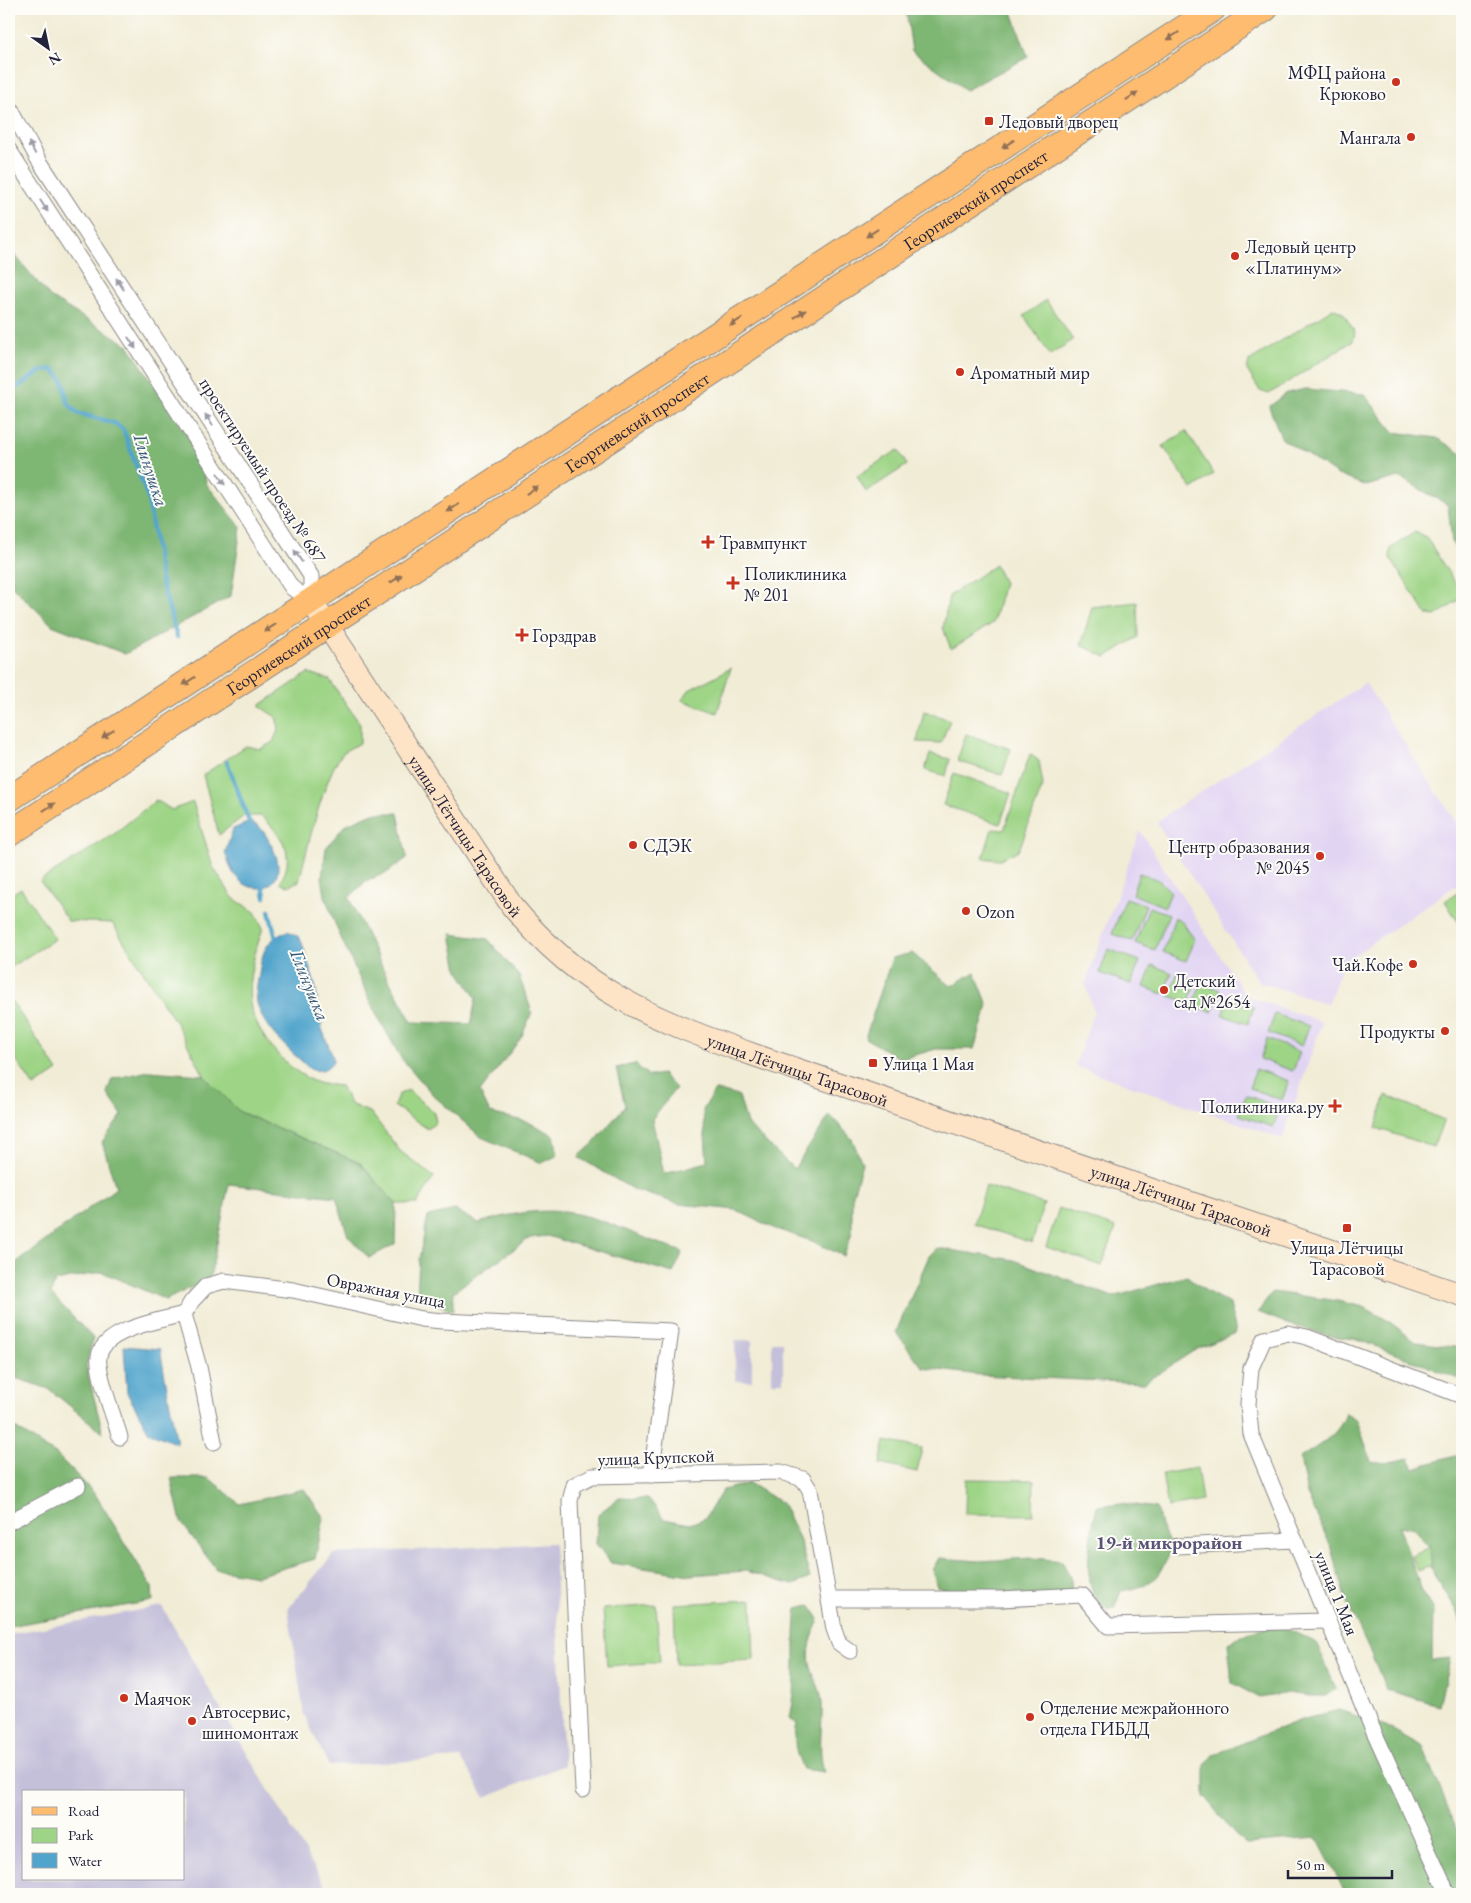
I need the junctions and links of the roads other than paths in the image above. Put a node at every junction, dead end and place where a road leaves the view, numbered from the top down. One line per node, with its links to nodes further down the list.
1 (1213, 9): 5 (main road, Георгиевский проспект, one-way to 5)
2 (1265, 9): 6 (main road, Георгиевский проспект, one-way to 2)
3 (9, 106): 5 (street, проектируемый проезд № 687, one-way to 3)
4 (9, 150): 5 (street, one-way to 5)
5 (311, 601): 6 (main road, улица Лётчицы Тарасовой); 7 (main road, Георгиевский проспект, one-way to 7)
6 (326, 624): 8 (main road, Георгиевский проспект, one-way to 6); 9 (main road, улица Лётчицы Тарасовой)
7 (9, 799)
8 (9, 834)
9 (1462, 1295)
10 (184, 1314): 12 (street); 13 (street); 14 (street, Овражная улица)
11 (1462, 1396): 17 (street, улица 1 Мая)
12 (120, 1437)
13 (214, 1442)
14 (651, 1475): 19 (street, улица Крупской); 22 (street, улица Крупской)
15 (78, 1486): 16 (street)
16 (9, 1522)
17 (1295, 1540): 18 (street); 20 (street, улица 1 Мая)
18 (1178, 1546)
19 (829, 1599): 20 (street); 21 (street, улица Крупской)
20 (1328, 1621): 23 (street, улица 1 Мая)
21 (850, 1651)
22 (583, 1790)
23 (1448, 1894)

